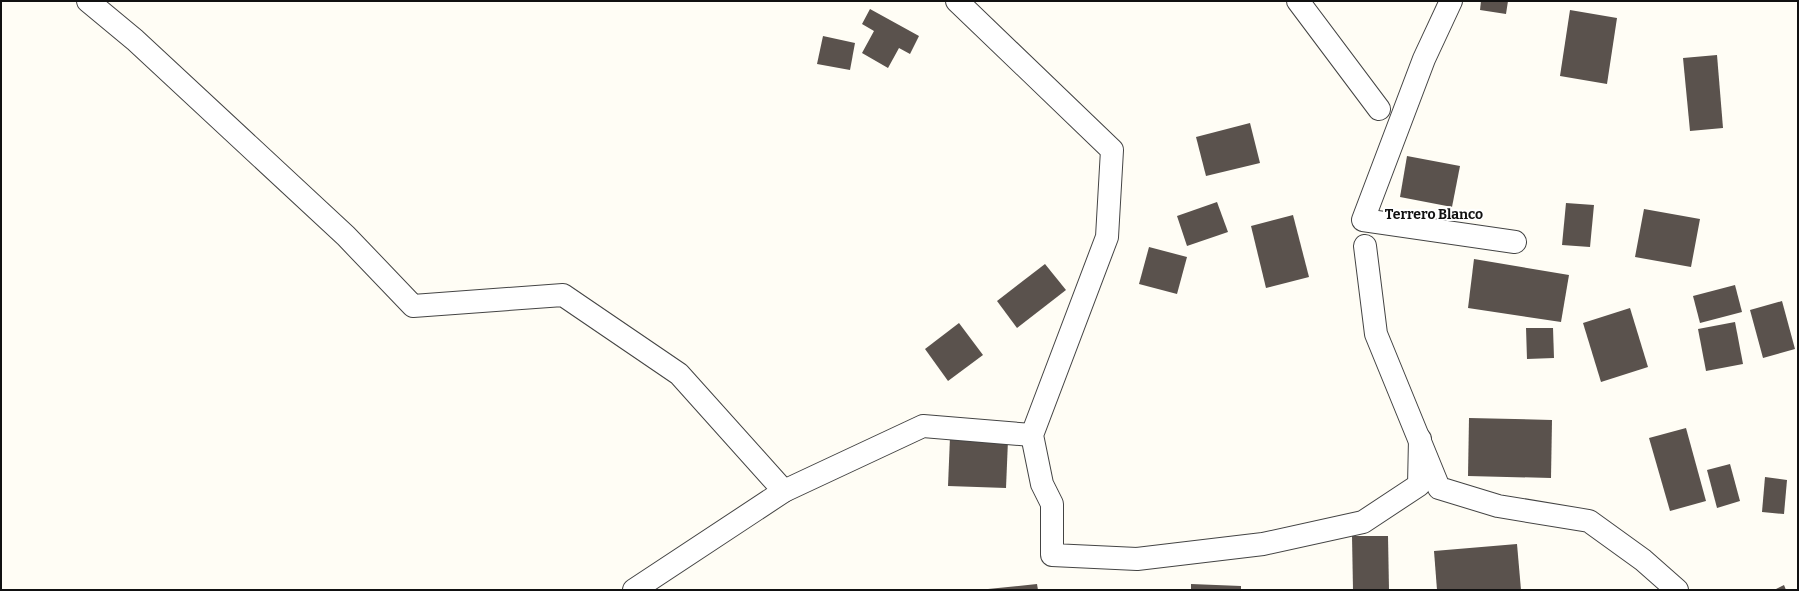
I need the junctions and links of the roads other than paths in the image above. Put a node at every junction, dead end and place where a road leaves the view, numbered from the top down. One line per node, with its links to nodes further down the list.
1 (88, 1): 10 (street)
2 (957, 1): 8 (street)
3 (1298, 1): 5 (street)
4 (1451, 1): 6 (street)
5 (1379, 109)
6 (1515, 242)
7 (1364, 246): 9 (street)
8 (1032, 435): 9 (street); 10 (street)
9 (1420, 439): 12 (street)
10 (784, 491): 11 (street)
11 (634, 590)
12 (1677, 590)

